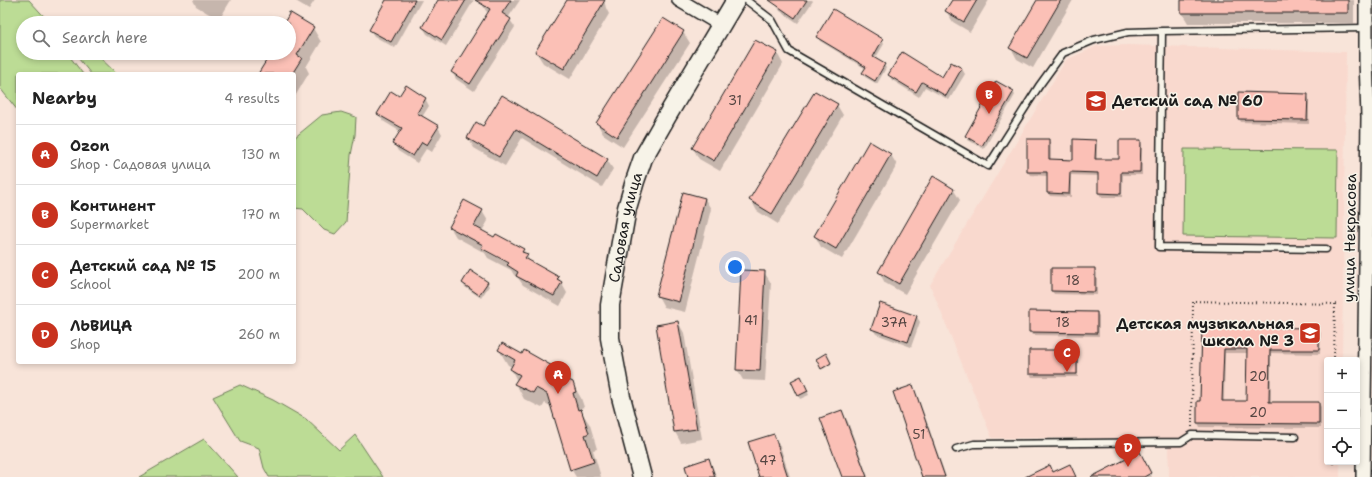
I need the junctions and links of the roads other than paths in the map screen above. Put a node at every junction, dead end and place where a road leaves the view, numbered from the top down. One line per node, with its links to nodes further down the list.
1 (679, 0): 5 (street)
2 (736, 0): 5 (main road, Садовая улица)
3 (746, 0): 7 (lane)
4 (1366, 0): 6 (street, улица Некрасова)
5 (721, 25): 14 (main road, Садовая улица)
6 (1365, 28): 7 (lane); 8 (street, улица Некрасова)
7 (1162, 31): 9 (lane)
8 (1370, 117): 10 (street, улица Некрасова)
9 (1326, 249)
10 (1369, 256): 11 (street, улица Некрасова)
11 (1368, 421): 15 (street, улица Некрасова)
12 (1296, 437): 13 (lane)
13 (956, 449)
14 (642, 477)
15 (1363, 477)

